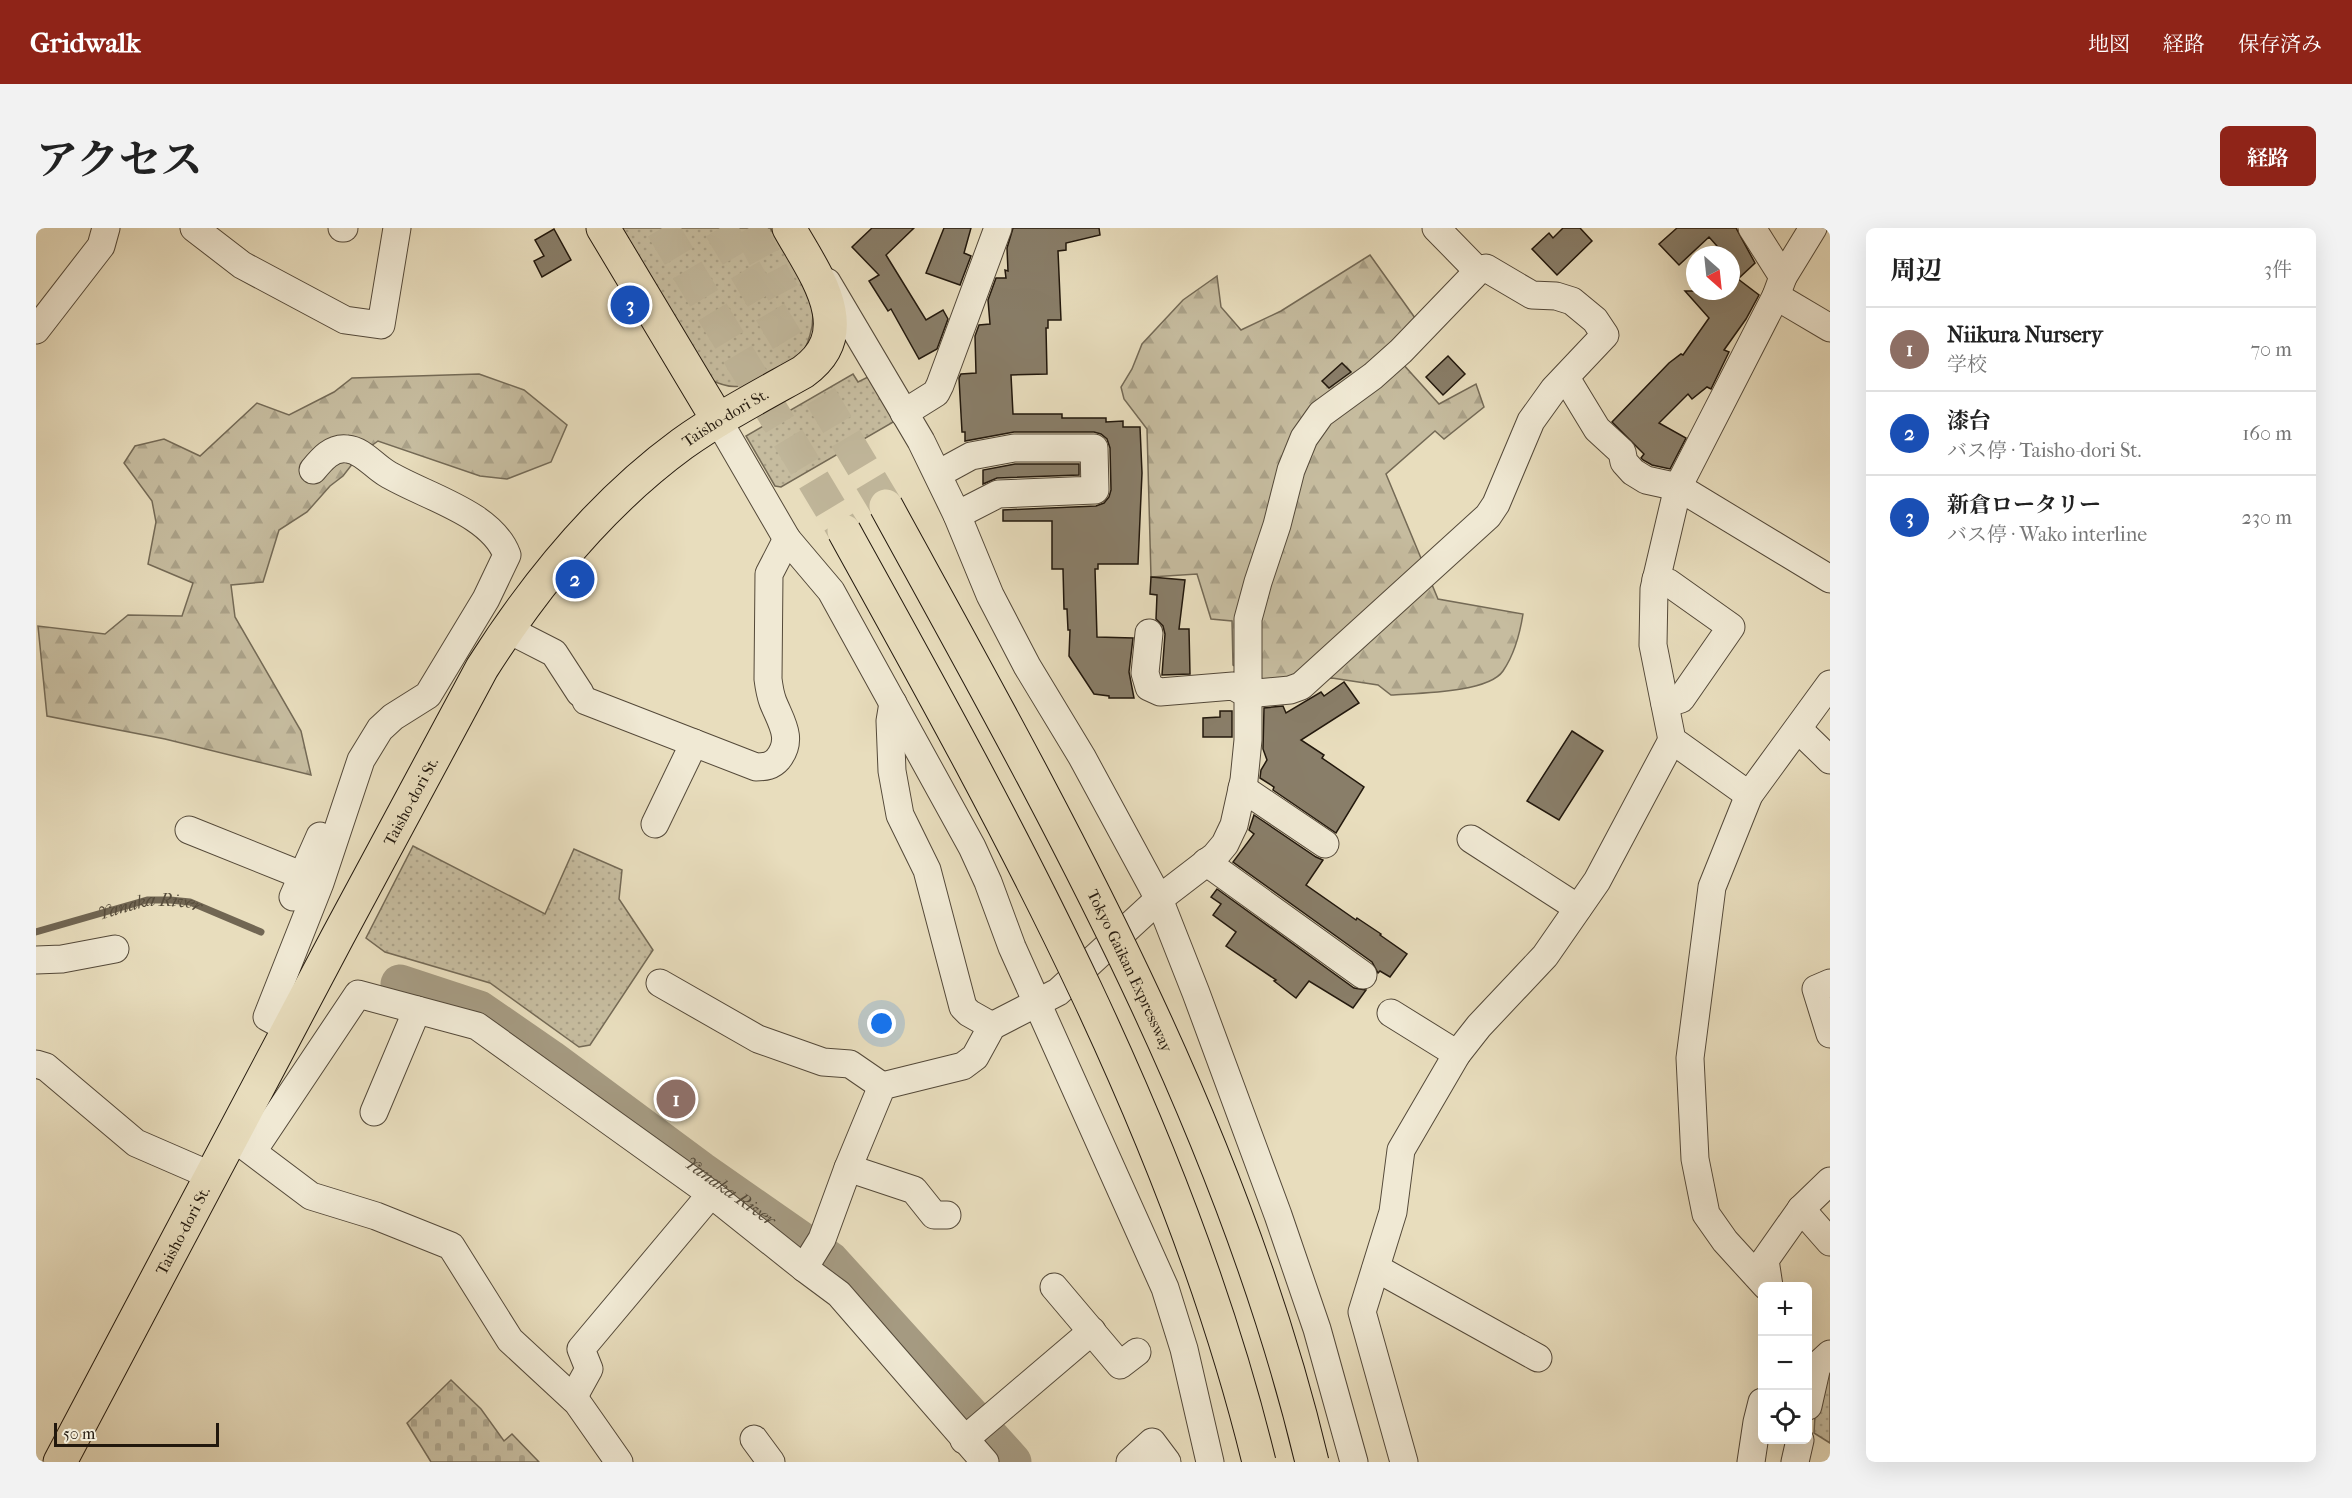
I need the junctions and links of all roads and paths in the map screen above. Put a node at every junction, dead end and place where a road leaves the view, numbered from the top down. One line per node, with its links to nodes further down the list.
1 (106, 228): 13 (street)
2 (194, 228): 3 (street)
3 (397, 228)
4 (603, 228): 16 (main road)
5 (998, 228): 15 (street)
6 (1436, 228): 10 (street)
7 (1752, 228): 11 (street)
8 (1813, 228): 11 (street)
9 (791, 232): 15 (street); 16 (main road, Taisho-dori St.)
10 (1478, 271): 14 (street); 29 (street)
11 (1779, 286): 12 (street); 19 (street)
12 (1830, 328)
13 (36, 330)
14 (1566, 378): 19 (street); 29 (street)
15 (904, 413): 18 (street)
16 (718, 420): 23 (street); 26 (main road, Taisho-dori St.)
17 (313, 470): 36 (street)
18 (938, 474): 21 (street); 21 (street)
19 (1678, 487): 24 (street); 25 (street)
20 (886, 506): 92 (main road, Tokyo Gaikan Expressway, bridge)
21 (957, 515): 44 (street)
22 (844, 531): 91 (main road, bridge)
23 (787, 539): 30 (street); 34 (street)
24 (1656, 579): 31 (street); 31 (street)
25 (1830, 579)
26 (507, 628): 34 (street); 55 (main road, Taisho-dori St.)
27 (1149, 633): 29 (street)
28 (1830, 684): 32 (street)
29 (1247, 694): 37 (street)
30 (893, 703): 51 (street); 54 (street)
31 (1665, 704): 33 (street)
32 (1798, 729): 35 (street); 38 (street)
33 (1672, 740): 38 (street); 45 (street)
34 (694, 743): 39 (street)
35 (1830, 760)
36 (352, 786): 40 (street); 55 (street)
37 (1242, 789): 42 (street); 43 (street)
38 (1749, 795): 71 (street)
39 (655, 824)
40 (189, 830)
41 (1471, 838): 45 (street)
42 (1325, 844)
43 (1206, 862): 44 (street); 48 (street)
44 (1159, 899): 51 (street); 93 (street)
45 (1578, 908): 57 (street)
46 (115, 950): 47 (street)
47 (36, 960)
48 (1363, 975)
49 (660, 983): 59 (street)
50 (1830, 983): 56 (street)
51 (1037, 1003): 54 (street); 90 (street)
52 (417, 1011): 60 (street); 61 (street); 65 (street)
53 (1391, 1013): 57 (street)
54 (992, 1026): 59 (street)
55 (289, 1029): 61 (main road, Taisho-dori St.)
56 (1830, 1034)
57 (1457, 1054): 70 (street)
58 (36, 1064): 63 (street)
59 (882, 1086): 62 (street)
60 (374, 1112)
61 (243, 1144): 63 (main road, Taisho-dori St.); 79 (street)
62 (848, 1168): 67 (street); 69 (street)
63 (212, 1176): 84 (main road, Taisho-dori St.)
64 (1830, 1181): 66 (street)
65 (711, 1194): 69 (street); 79 (street)
66 (1801, 1209): 68 (street); 72 (street)
67 (947, 1215)
68 (1830, 1242)
69 (812, 1256): 81 (street)
70 (1376, 1268): 77 (street); 94 (street)
71 (1763, 1282)
72 (1767, 1282)
73 (1054, 1287): 74 (street)
74 (1092, 1332): 75 (street); 81 (street)
75 (1137, 1352)
76 (1830, 1354): 78 (street)
77 (1538, 1358)
78 (1812, 1390)
79 (573, 1398): 85 (street)
80 (1758, 1418): 95 (street)
81 (976, 1431): 87 (street)
82 (754, 1439): 86 (street)
83 (1799, 1444): 96 (street)
84 (60, 1462)
85 (619, 1462)
86 (771, 1462)
87 (984, 1462)
88 (1130, 1462): 89 (street)
89 (1167, 1462)
90 (1210, 1462)
91 (1259, 1462)
92 (1312, 1462)
93 (1354, 1462)
94 (1404, 1462)
95 (1751, 1462)
96 (1795, 1462)

